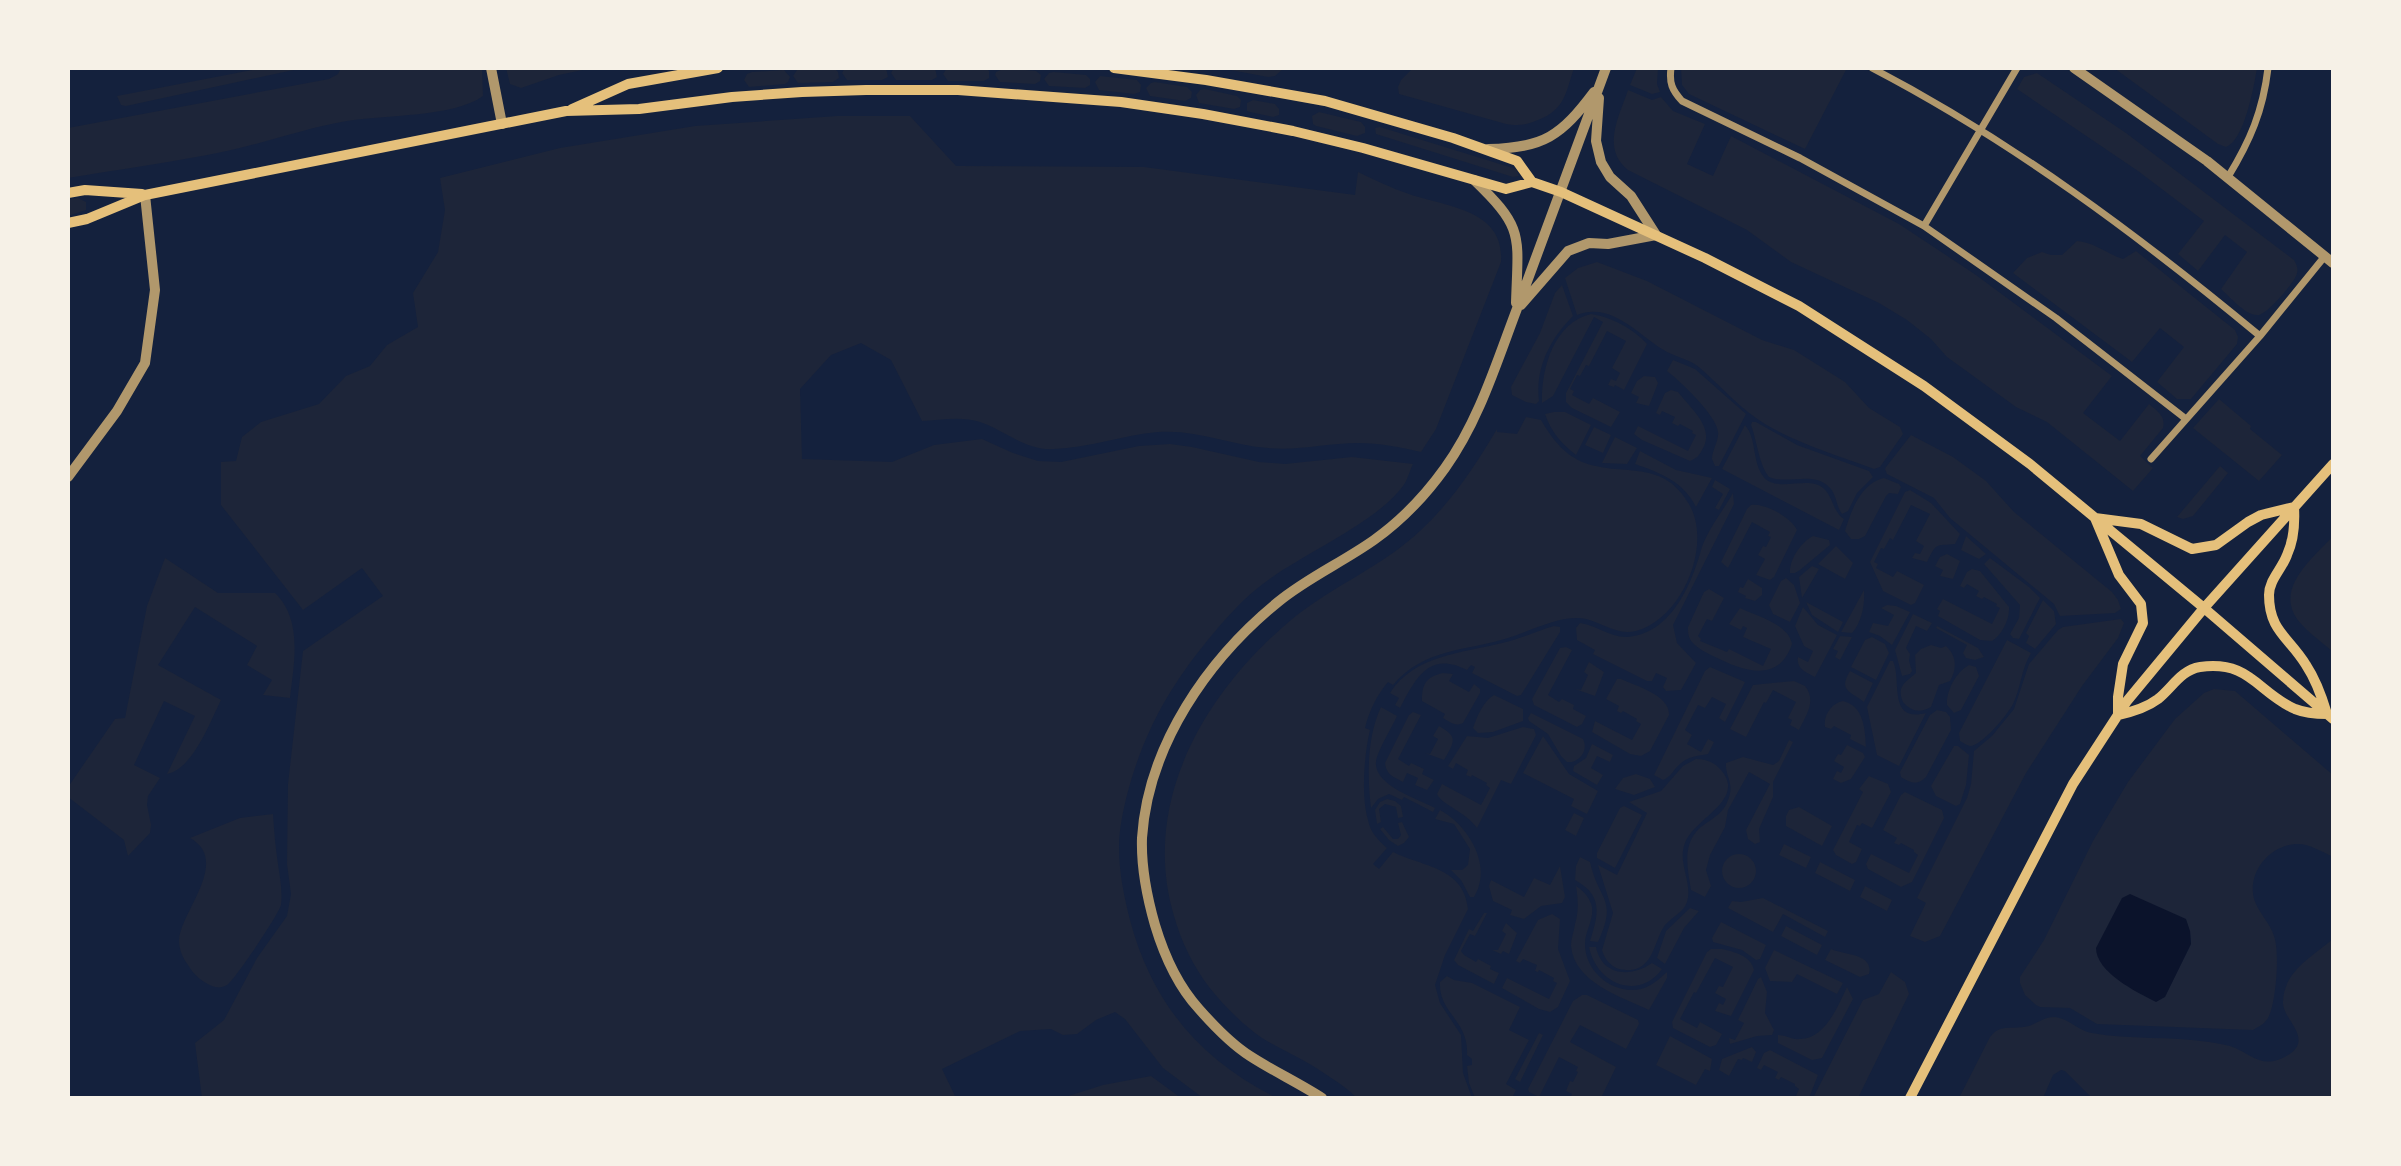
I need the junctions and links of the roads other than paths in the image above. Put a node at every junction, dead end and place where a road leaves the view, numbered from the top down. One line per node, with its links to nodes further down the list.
1 (491, 68): 12 (street)
2 (718, 68): 11 (main road)
3 (1114, 68): 14 (main road)
4 (1606, 68): 10 (street)
5 (1671, 68): 22 (street)
6 (1872, 68): 13 (street)
7 (2017, 68): 13 (street)
8 (2074, 68): 15 (street)
9 (2268, 68): 15 (street)
10 (1601, 83): 14 (street); 18 (street); 23 (street)
11 (566, 111): 12 (main road); 16 (main road)
12 (502, 124): 20 (main road)
13 (1979, 130): 22 (street); 26 (street)
14 (1484, 149): 17 (main road)
15 (2228, 177): 24 (street)
16 (1473, 179): 17 (main road); 25 (street)
17 (1532, 182): 18 (main road)
18 (1560, 192): 23 (main road); 25 (street)
19 (68, 193): 20 (main road)
20 (145, 195): 21 (main road); 30 (street)
21 (68, 223)
22 (1924, 226): 27 (street)
23 (1656, 236): 25 (street); 32 (main road)
24 (2329, 260): 26 (street)
25 (1516, 310): 36 (street)
26 (2259, 336): 27 (street)
27 (2186, 419): 28 (street)
28 (2151, 458)
29 (2333, 464): 31 (main road)
30 (68, 477)
31 (2294, 508): 32 (main road); 33 (main road); 35 (main road)
32 (2095, 518): 33 (main road); 34 (main road)
33 (2204, 608): 34 (main road); 35 (main road)
34 (2118, 715): 35 (main road); 37 (main road)
35 (2330, 717)
36 (1322, 1098)
37 (1910, 1098)

